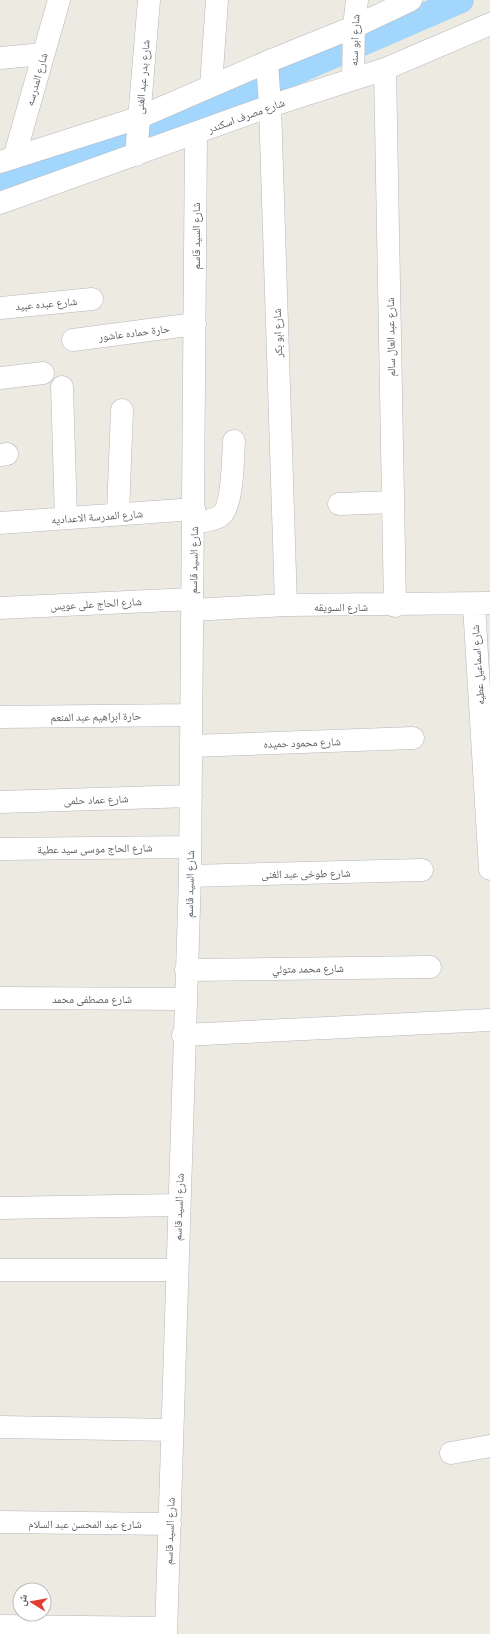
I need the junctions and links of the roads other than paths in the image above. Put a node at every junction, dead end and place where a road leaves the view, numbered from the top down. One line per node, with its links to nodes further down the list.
1 (59, 0): 8 (street, شارع المدرسه)
2 (149, 0): 15 (street, شارع بدر عبد الغنى)
3 (217, 0): 13 (street)
4 (357, 0): 7 (street, شارع ابو سنه)
5 (410, 0): 7 (street)
6 (490, 24): 11 (street, شارع مصرف اسكندر)
7 (354, 27): 10 (street); 12 (street, شارع ابو سنه)
8 (43, 54): 9 (street); 18 (street, شارع المدرسه)
9 (0, 58)
10 (267, 62): 13 (street); 14 (street, شارع ابو بكر)
11 (385, 69): 12 (street, شارع مصرف اسكندر); 29 (street, شارع عبد العال سالم)
12 (353, 79): 14 (street, شارع مصرف اسكندر)
13 (211, 86): 15 (street)
14 (270, 106): 16 (street, شارع مصرف اسكندر); 37 (street, شارع ابو بكر)
15 (138, 118): 17 (street, شارع بدر عبد الغنى); 18 (street)
16 (196, 133): 17 (street, شارع مصرف اسكندر); 22 (street, شارع السيد قاسم)
17 (136, 155): 19 (street, شارع مصرف اسكندر)
18 (7, 160)
19 (0, 203)
20 (92, 299): 21 (street, شارع عبده عبيد)
21 (0, 308)
22 (195, 324): 23 (street, حارة حماده عاشور); 32 (street, شارع السيد قاسم)
23 (73, 340)
24 (43, 373): 25 (street)
25 (0, 378)
26 (62, 387): 33 (street)
27 (122, 410): 31 (street)
28 (234, 441): 32 (street, شارع المدرسة الاعداديه)
29 (393, 502): 30 (street); 38 (street, شارع عبد العال سالم)
30 (340, 504)
31 (118, 514): 32 (street, شارع المدرسة الاعداديه); 33 (street, شارع المدرسة الاعداديه)
32 (194, 516): 36 (street, شارع السيد قاسم)
33 (66, 518): 34 (street, شارع المدرسة الاعداديه)
34 (0, 523)
35 (482, 604): 38 (street, شارع السويقه); 48 (street, شارع اسماعيل عطيه)
36 (192, 605): 37 (street, شارع السويقه); 39 (street, شارع الحاج على عويس); 40 (street, شارع السيد قاسم)
37 (286, 606): 38 (street, شارع السويقه)
38 (395, 606)
39 (0, 608)
40 (191, 715): 41 (street, حارة ابراهيم عبد المنعم); 43 (street, شارع السيد قاسم)
41 (0, 717)
42 (413, 738): 43 (street, شارع محمود حميده)
43 (191, 746): 44 (street, شارع السيد قاسم)
44 (191, 796): 45 (street, شارع عماد حلمى); 46 (street, شارع السيد قاسم)
45 (0, 802)
46 (189, 847): 47 (street, شارع الحاج موسى سيد عطية); 50 (street, شارع السيد قاسم)
47 (0, 849)
48 (490, 869)
49 (422, 870): 50 (street, شارع طوخى عبد الغنى)
50 (190, 876): 52 (street, شارع السيد قاسم)
51 (430, 966): 52 (street, شارع محمد متولي)
52 (186, 970): 54 (street, شارع السيد قاسم)
53 (0, 998): 54 (street, شارع مصطفى محمد)
54 (185, 999): 56 (street, شارع السيد قاسم)
55 (490, 1020): 56 (street)
56 (183, 1035): 57 (street, شارع السيد قاسم)
57 (178, 1205): 58 (street); 60 (street, شارع السيد قاسم)
58 (0, 1208)
59 (0, 1270): 60 (street)
60 (176, 1270): 62 (street, شارع السيد قاسم)
61 (0, 1427): 62 (street)
62 (172, 1430): 66 (street, شارع السيد قاسم)
63 (490, 1446): 64 (street)
64 (451, 1453)
65 (0, 1522): 66 (street, شارع عبد المحسن عبد السلام)
66 (170, 1524): 68 (street, شارع السيد قاسم)
67 (0, 1626): 68 (street)
68 (166, 1631)

